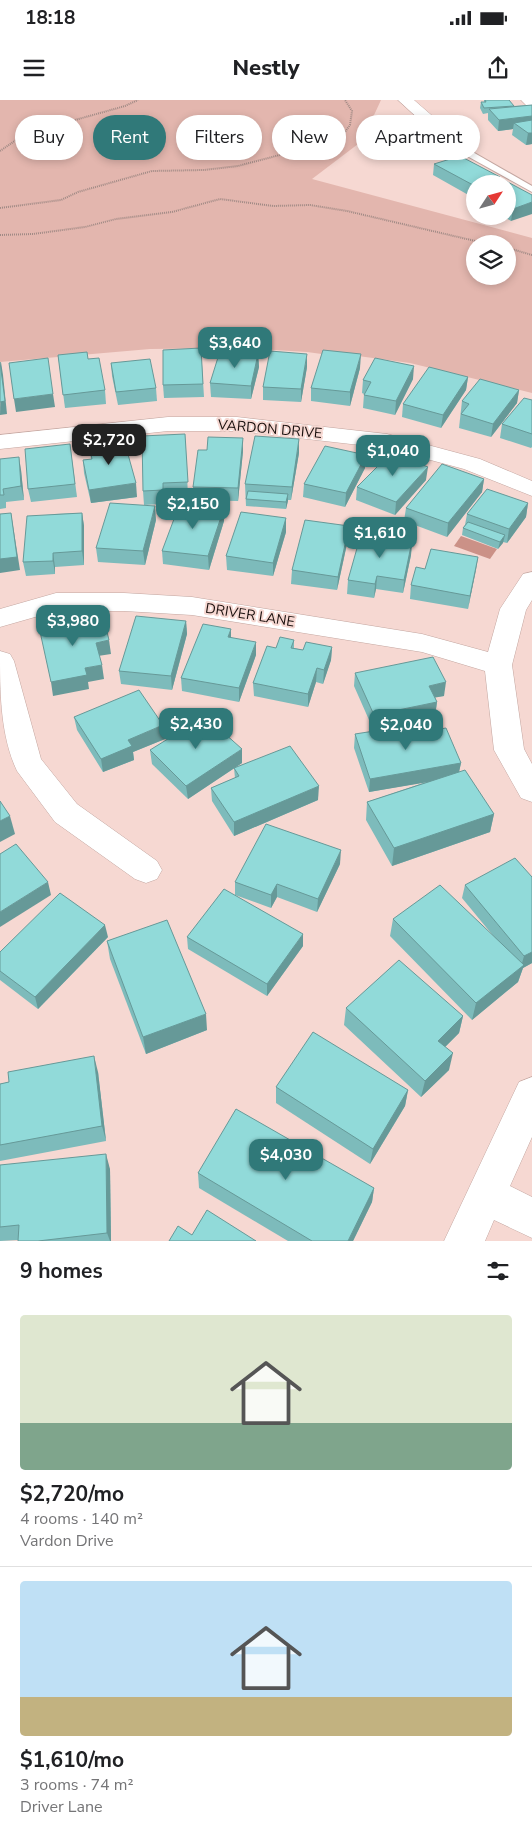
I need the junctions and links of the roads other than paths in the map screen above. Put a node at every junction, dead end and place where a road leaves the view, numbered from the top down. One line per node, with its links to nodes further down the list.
1 (528, 100): 4 (street)
2 (430, 101): 3 (street)
3 (407, 102): 5 (street)
4 (532, 103)
5 (422, 115)
6 (480, 160): 7 (lane)
7 (532, 189)
8 (0, 442): 9 (street, VARDON DRIVE)
9 (532, 489)
10 (532, 580): 13 (street)
11 (0, 618): 13 (street, DRIVER LANE)
12 (0, 661): 15 (street)
13 (498, 665): 14 (street)
14 (532, 790)
15 (146, 870)
16 (532, 1096): 17 (street)
17 (485, 1194): 18 (street); 19 (street)
18 (532, 1218)
19 (464, 1241)

